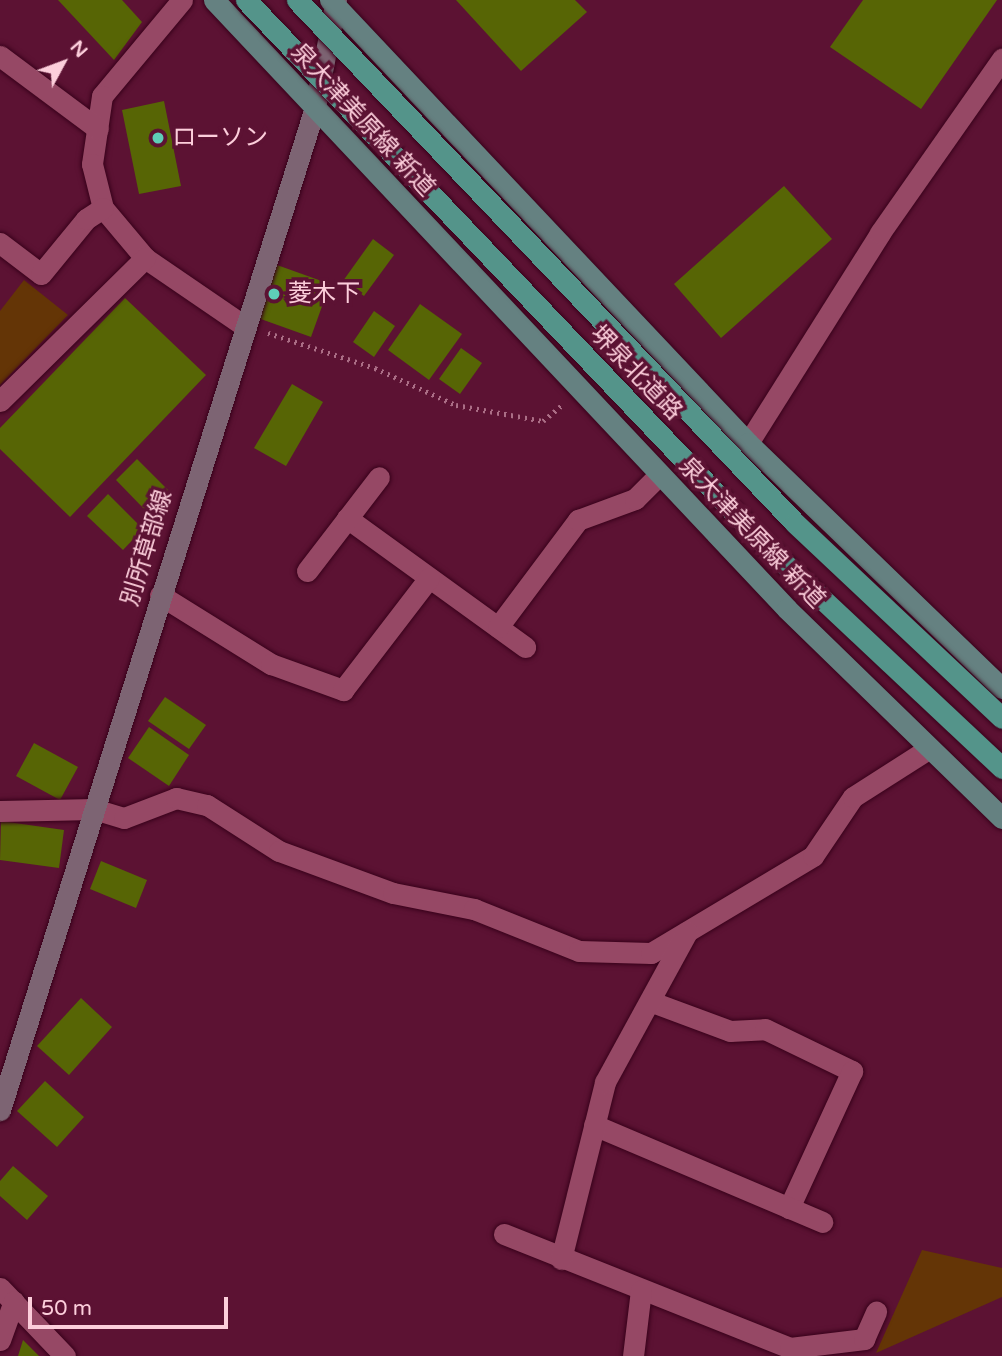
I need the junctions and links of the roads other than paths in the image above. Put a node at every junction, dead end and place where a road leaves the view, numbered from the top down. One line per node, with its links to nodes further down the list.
1 (182, 0): 9 (street)
2 (214, 0): 8 (main road, 泉大津美原線 新道)
3 (246, 0): 27 (highway, 堺泉北道路, bridge)
4 (297, 0): 25 (highway, 堺泉北道路, bridge)
5 (333, 2): 8 (main road, 別所草部線); 15 (main road)
6 (0, 56): 9 (street)
7 (1002, 59): 15 (street)
8 (316, 107): 13 (main road, 別所草部線); 16 (main road, 泉大津美原線 新道)
9 (97, 129): 10 (street)
10 (103, 208): 11 (street); 12 (street)
11 (0, 243)
12 (145, 258): 13 (street); 14 (street)
13 (243, 325): 21 (main road, 別所草部線)
14 (0, 401)
15 (748, 443): 24 (main road)
16 (659, 475): 22 (street); 26 (main road, 泉大津美原線 新道)
17 (379, 477): 18 (street)
18 (347, 518): 19 (street); 20 (street)
19 (307, 571)
20 (429, 578): 21 (street); 22 (street)
21 (160, 594): 28 (main road, 別所草部線)
22 (498, 627): 23 (street)
23 (525, 647)
24 (1002, 688)
25 (1002, 718)
26 (928, 749): 30 (main road, 泉大津美原線 新道); 31 (street)
27 (1002, 768)
28 (94, 809): 29 (street); 31 (street); 33 (main road, 別所草部線)
29 (0, 811)
30 (1002, 818)
31 (687, 932): 32 (street)
32 (652, 1002): 34 (street); 35 (street)
33 (0, 1110)
34 (594, 1125): 35 (street); 38 (street)
35 (789, 1208): 36 (street)
36 (822, 1223)
37 (504, 1234): 38 (street)
38 (561, 1258): 39 (street)
39 (641, 1290): 43 (street); 45 (street)
40 (7, 1295): 42 (street); 44 (street)
41 (876, 1311): 43 (street)
42 (0, 1340)
43 (789, 1352)
44 (65, 1356)
45 (633, 1356)

